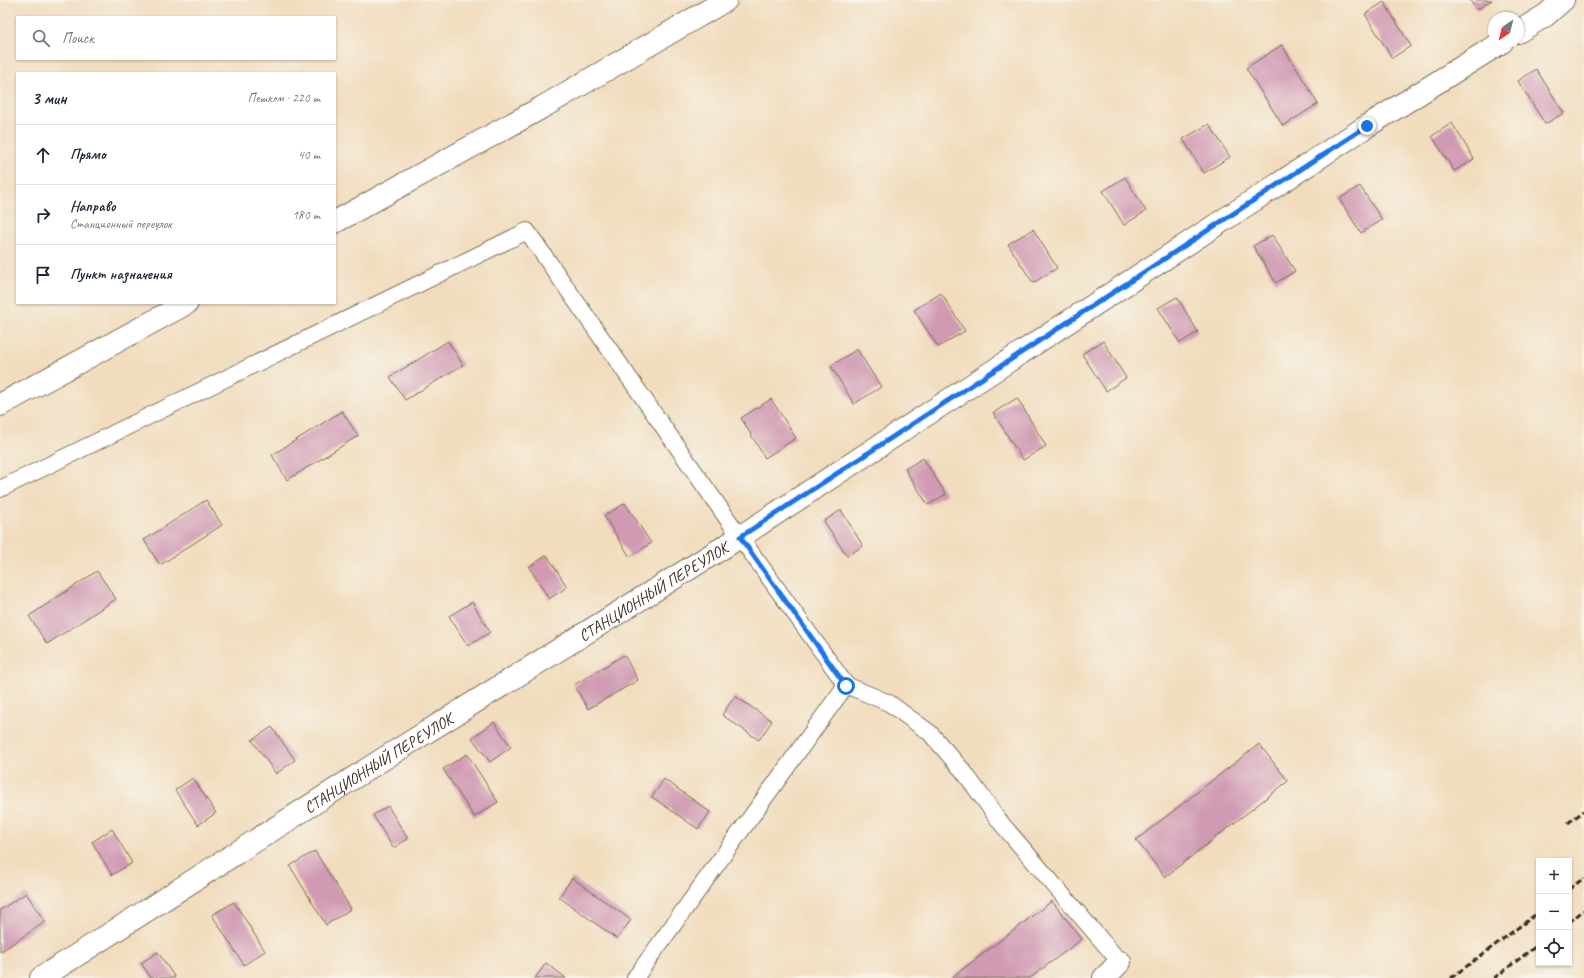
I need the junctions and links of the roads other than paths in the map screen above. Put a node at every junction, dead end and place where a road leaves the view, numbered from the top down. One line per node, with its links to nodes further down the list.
1 (726, 0): 5 (street)
2 (1563, 0): 3 (street)
3 (1524, 28)
4 (1492, 48): 9 (street, СТАНЦИОННЫЙ ПЕРЕУЛОК)
5 (336, 221)
6 (184, 304): 7 (street)
7 (0, 405)
8 (0, 489): 9 (lane)
9 (740, 537): 10 (lane); 12 (street, СТАНЦИОННЫЙ ПЕРЕУЛОК)
10 (846, 686): 11 (lane); 13 (lane)
11 (1120, 962): 14 (street)
12 (41, 978)
13 (635, 978)
14 (1104, 978)

